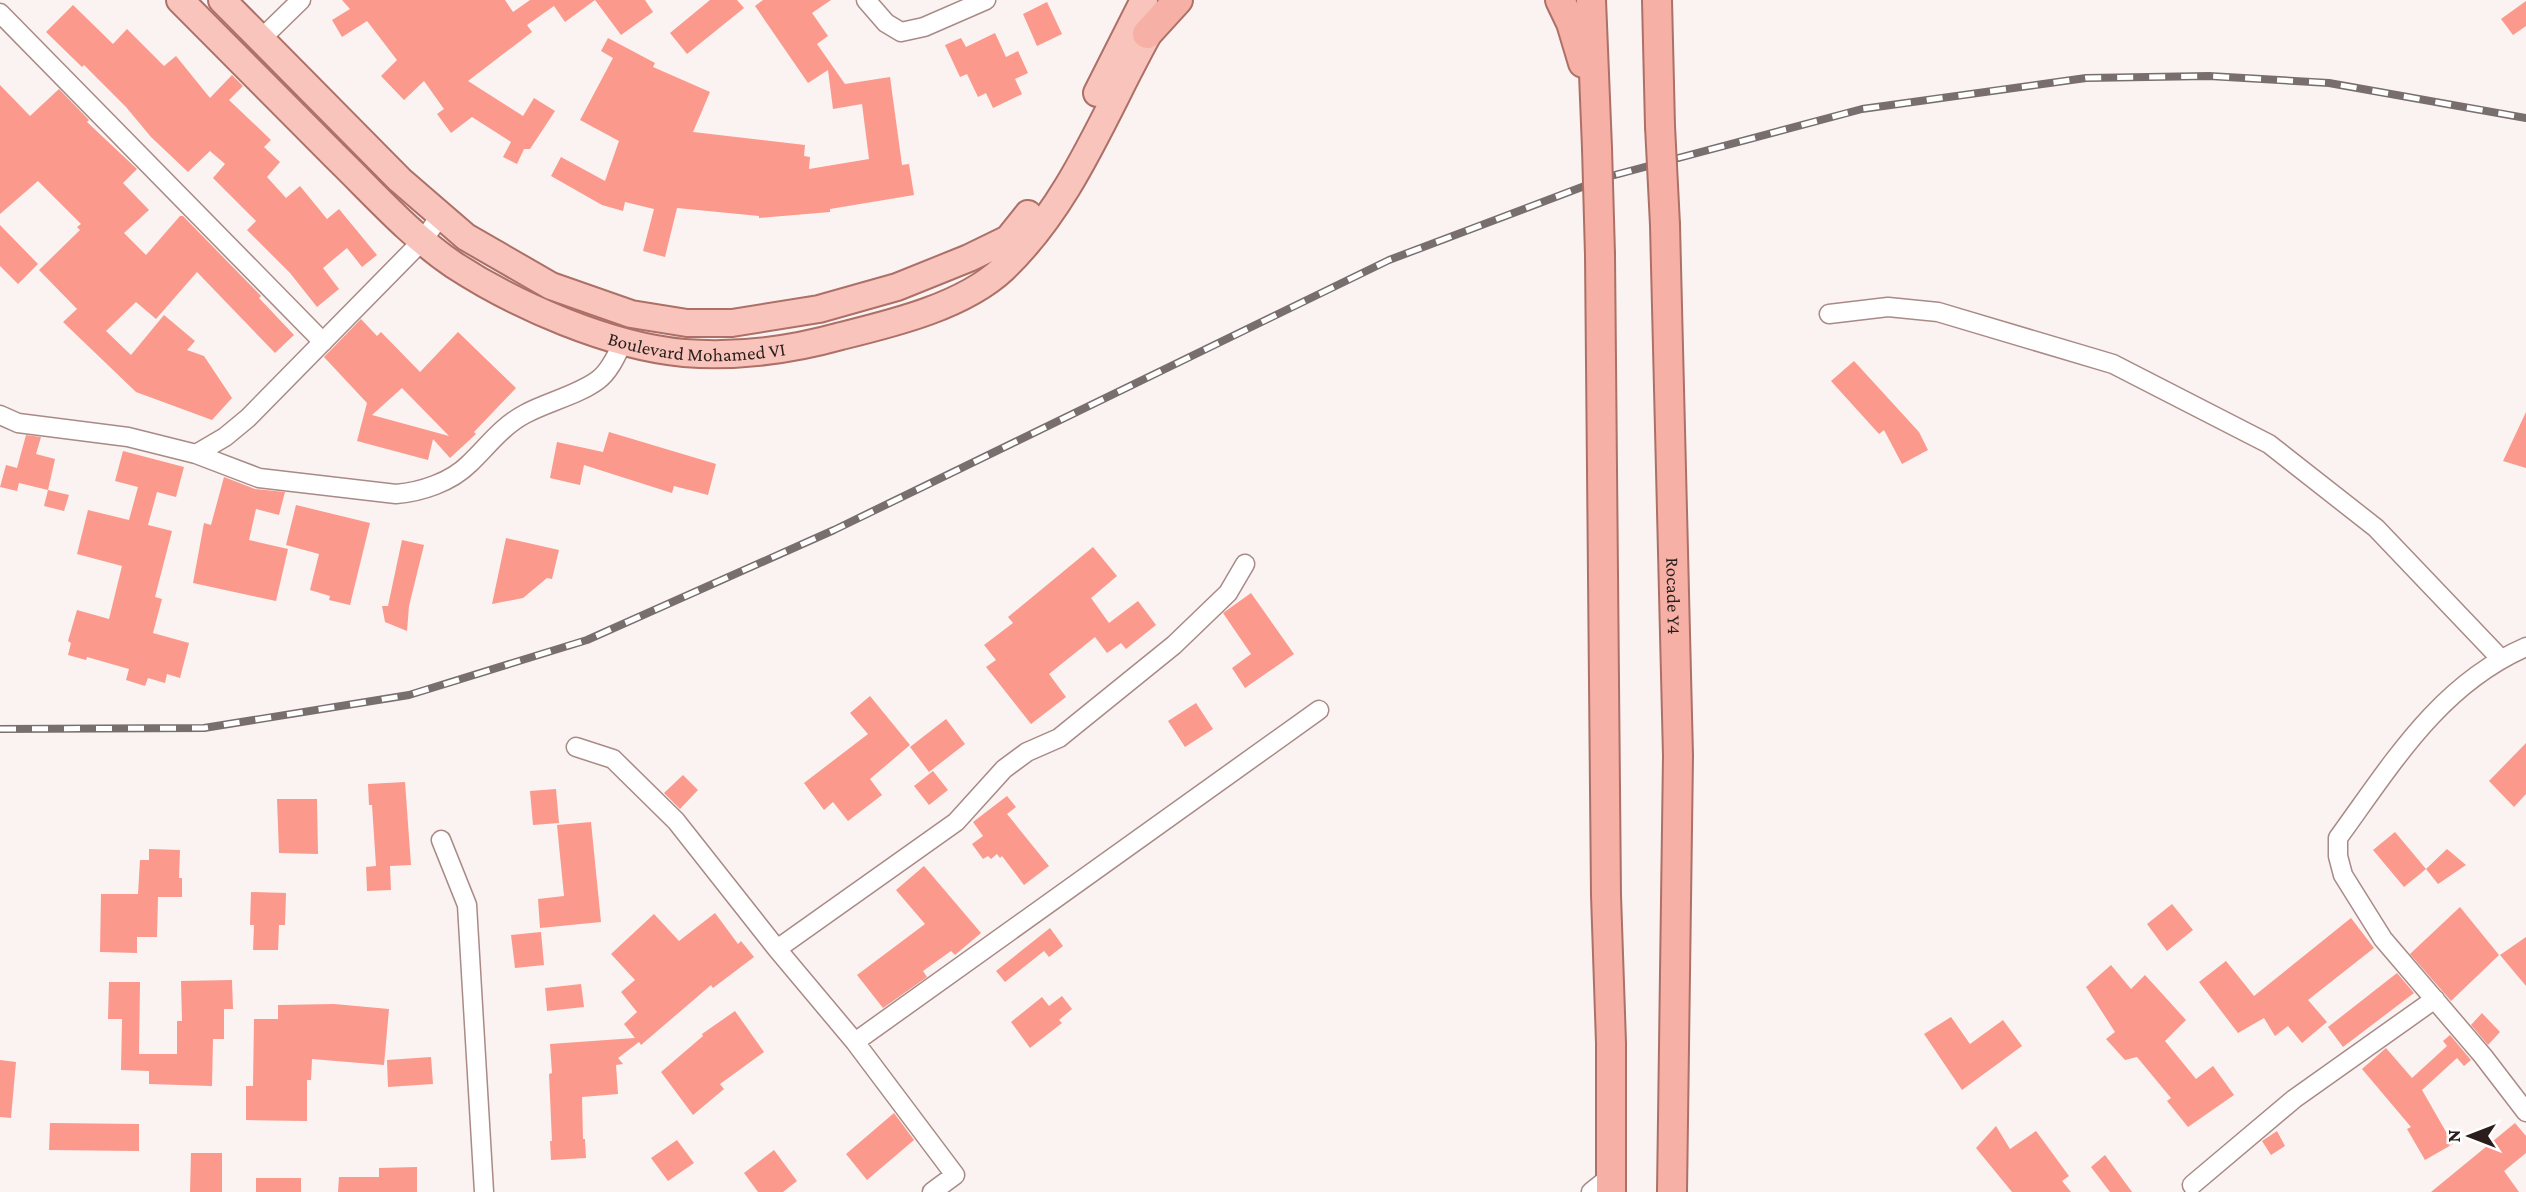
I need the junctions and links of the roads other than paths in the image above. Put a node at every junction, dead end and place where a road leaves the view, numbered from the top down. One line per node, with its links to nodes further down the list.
1 (180, 0): 19 (main road, Boulevard Mohamed VI)
2 (222, 0): 15 (main road, Boulevard Mohamed VI)
3 (301, 0): 15 (street)
4 (866, 0): 5 (street)
5 (986, 0)
6 (1144, 0): 18 (main road, Boulevard Mohamed VI)
7 (1168, 0): 14 (main road, Boulevard Mohamed VI)
8 (1178, 0): 14 (highway)
9 (1560, 0): 17 (highway)
10 (1591, 0): 17 (highway)
11 (1657, 0): 16 (highway, Rocade Y4)
12 (1672, 0): 16 (highway)
13 (0, 13): 22 (street)
14 (1147, 34): 21 (main road, Boulevard Mohamed VI)
15 (261, 38): 18 (main road, Boulevard Mohamed VI)
16 (1660, 78): 39 (highway, Rocade Y4, bridge)
17 (1595, 103): 36 (highway, bridge)
18 (441, 215): 19 (street)
19 (423, 240): 21 (main road, Boulevard Mohamed VI); 22 (street)
20 (1829, 314): 27 (street)
21 (624, 341): 24 (street)
22 (323, 342): 24 (street)
23 (0, 415): 24 (street)
24 (196, 454)
25 (1245, 564): 31 (street)
26 (2526, 647): 27 (street)
27 (2500, 658): 32 (street)
28 (1318, 710): 33 (street)
29 (576, 747): 31 (street)
30 (441, 840): 37 (street)
31 (777, 948): 33 (street)
32 (2435, 999): 34 (street); 35 (street)
33 (855, 1042): 38 (street)
34 (2526, 1112)
35 (2192, 1185)
36 (1604, 1186)
37 (484, 1192)
38 (932, 1192)
39 (1672, 1192)

